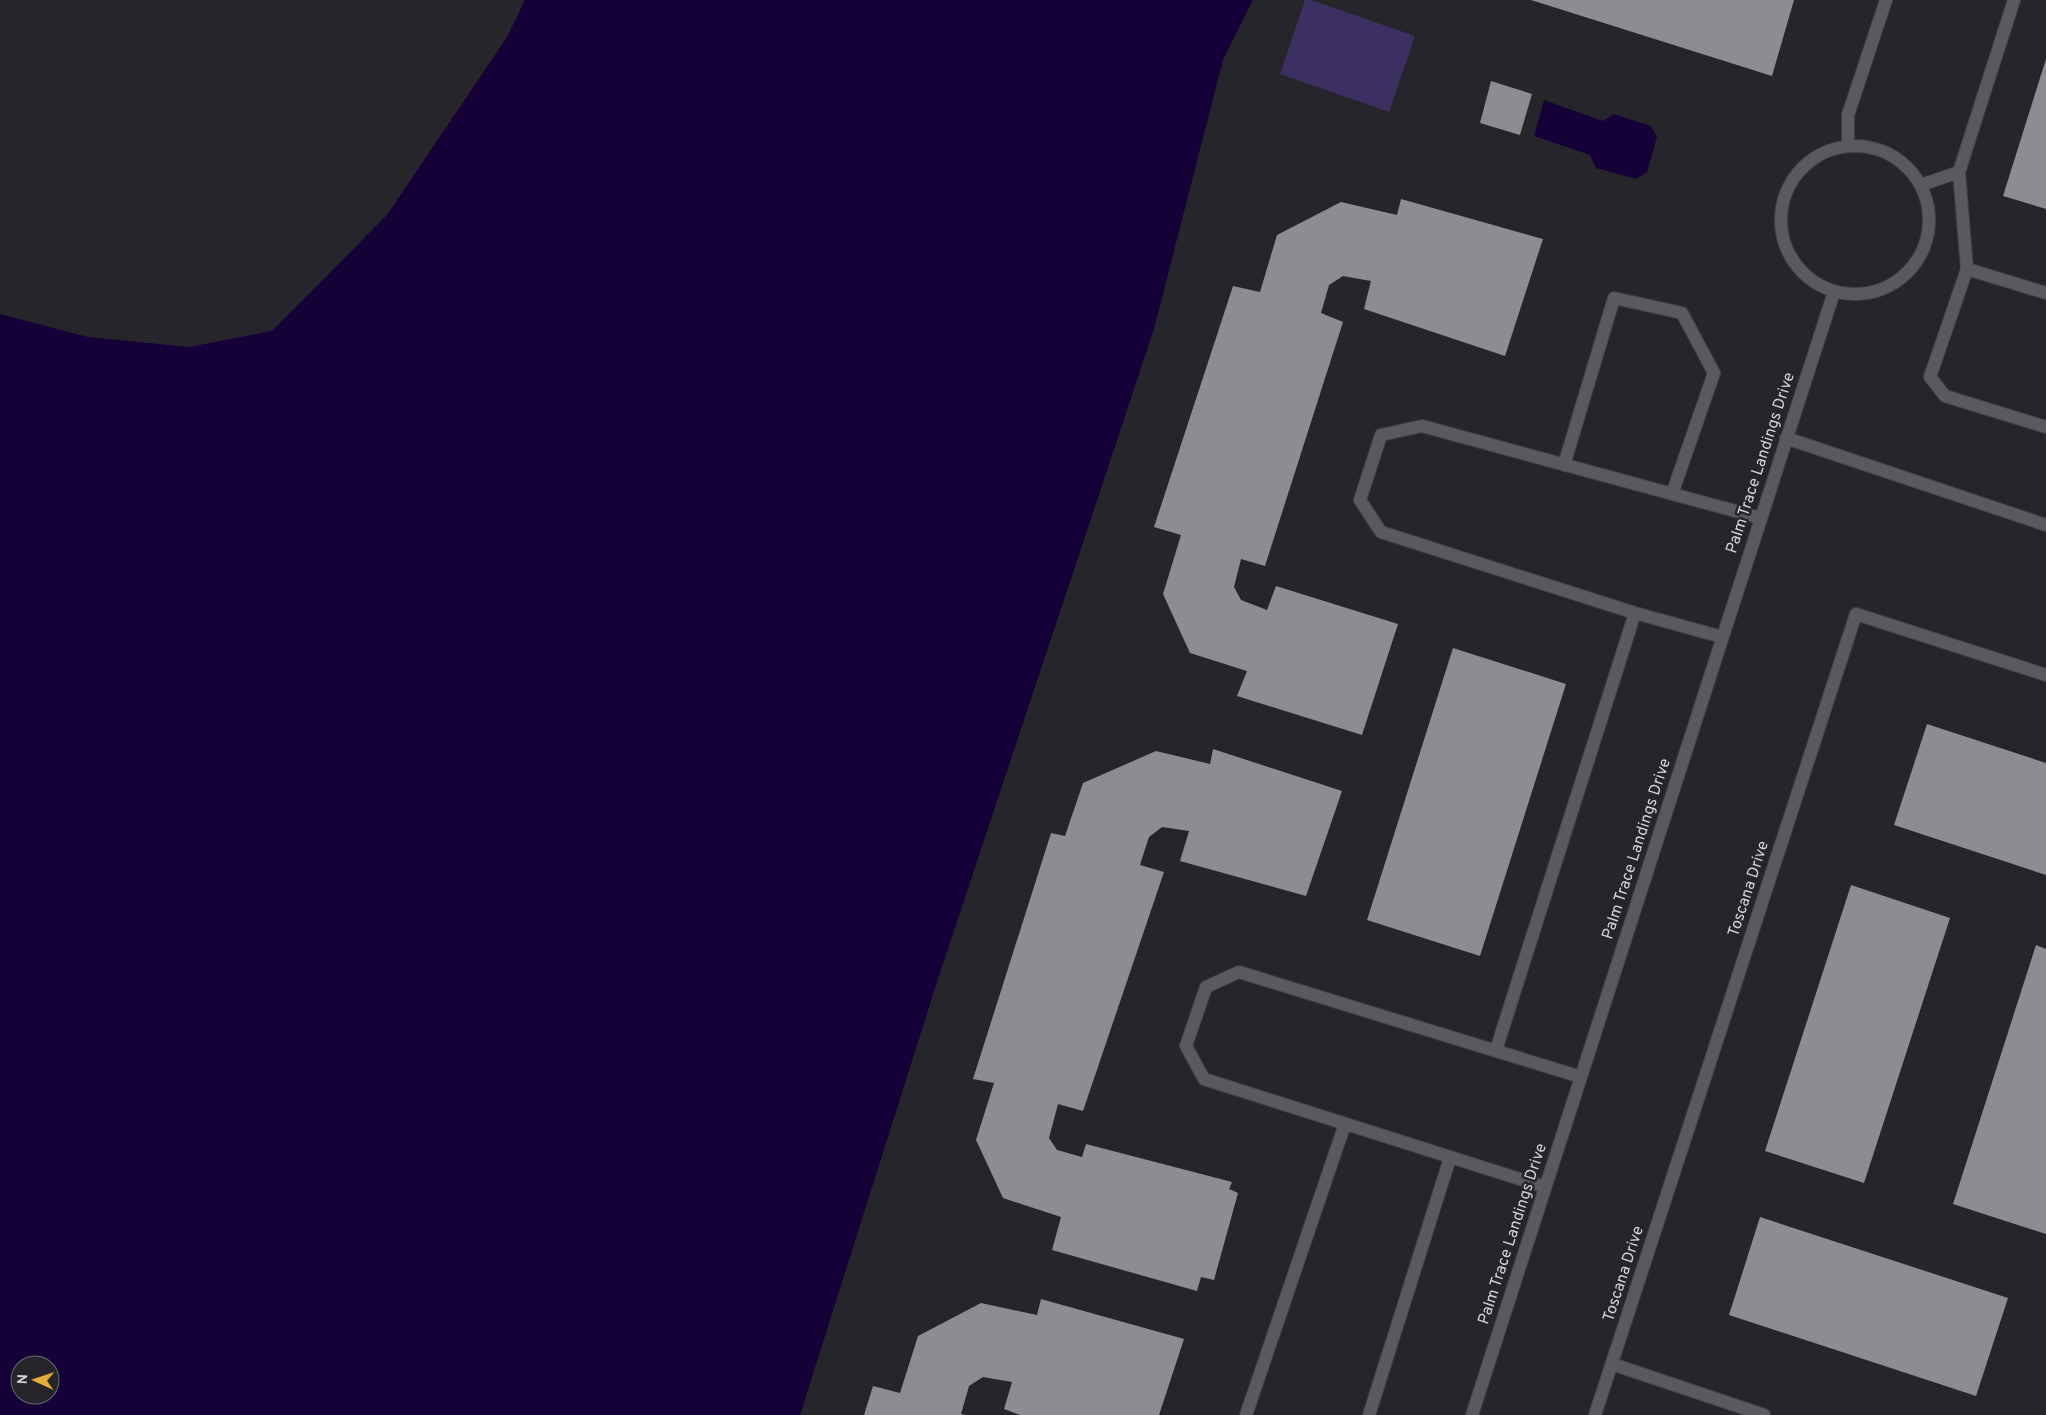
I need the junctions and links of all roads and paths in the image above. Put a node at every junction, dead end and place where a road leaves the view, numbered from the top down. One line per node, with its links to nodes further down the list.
1 (1886, 0): 3 (street)
2 (2014, 0): 4 (street)
3 (1848, 145): 5 (street); 7 (street)
4 (1959, 172): 5 (street); 6 (street)
5 (1921, 185): 7 (street)
6 (1967, 269): 8 (street); 9 (street)
7 (1834, 292): 10 (street, Palm Trace Landings Drive)
8 (2046, 293)
9 (2046, 427)
10 (1786, 438): 13 (street, Palm Trace Landings Drive); 14 (street)
11 (1564, 465): 12 (street); 12 (street); 15 (street)
12 (1672, 494): 13 (street)
13 (1761, 518): 16 (street, Palm Trace Landings Drive)
14 (2046, 525)
15 (1635, 613): 16 (street); 18 (street)
16 (1722, 638): 19 (street, Palm Trace Landings Drive)
17 (2046, 675): 23 (street, Toscana Drive)
18 (1496, 1050): 19 (street); 20 (street)
19 (1581, 1077): 22 (street, Palm Trace Landings Drive)
20 (1345, 1124): 21 (street); 24 (street)
21 (1450, 1158): 22 (street); 25 (street)
22 (1545, 1187): 26 (street, Palm Trace Landings Drive)
23 (1612, 1364): 27 (street, Toscana Drive); 28 (street)
24 (1246, 1415)
25 (1369, 1415)
26 (1472, 1415)
27 (1595, 1415)
28 (1764, 1415)

